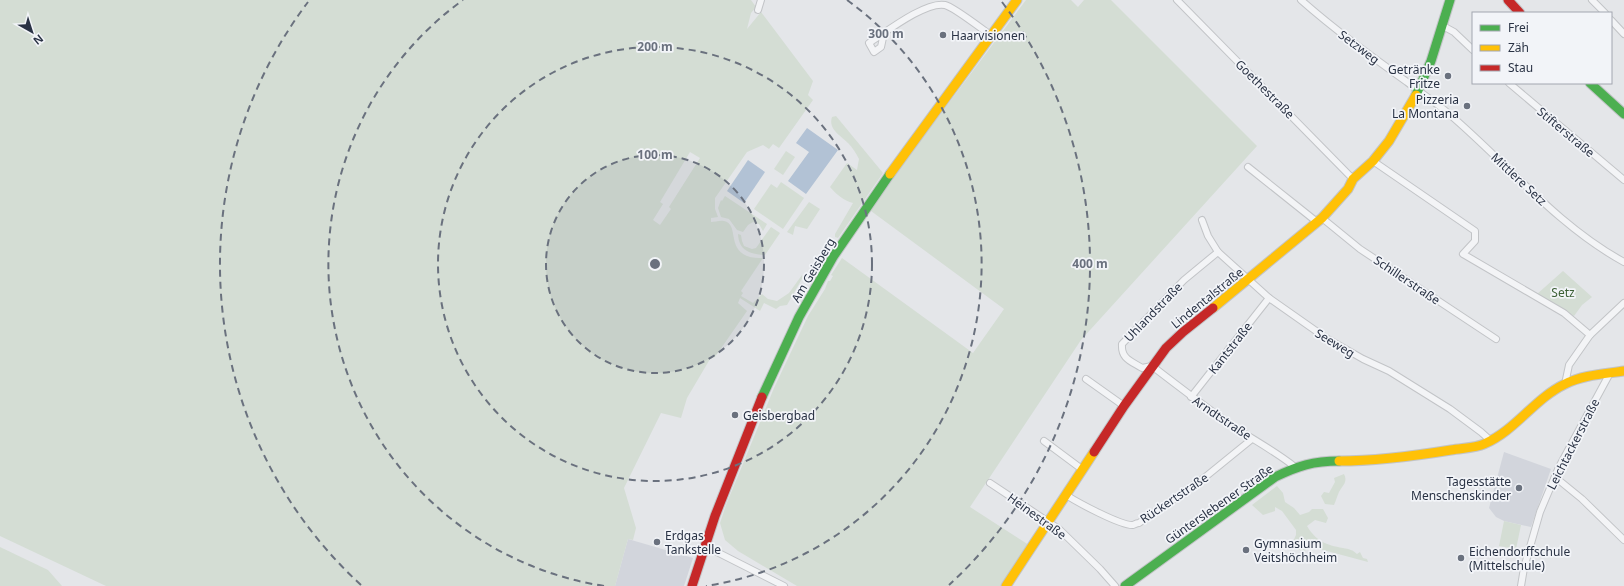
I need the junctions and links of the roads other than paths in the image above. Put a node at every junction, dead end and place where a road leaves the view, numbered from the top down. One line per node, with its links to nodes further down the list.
1 (761, 0): 10 (street)
2 (941, 0): 9 (street)
3 (1017, 0): 17 (street, Am Geisberg)
4 (1177, 0): 25 (street, Goethestraße)
5 (1301, 0): 21 (street, Setzweg)
6 (1450, 0): 14 (street, Lindentalstraße)
7 (1508, 0): 11 (street)
8 (1592, 0): 12 (street)
9 (947, 6): 15 (street); 17 (street)
10 (758, 10)
11 (1519, 12)
12 (1604, 12)
13 (1612, 21): 16 (street)
14 (1443, 26): 18 (street); 21 (street, Lindentalstraße)
15 (884, 33)
16 (1624, 34)
17 (992, 36): 53 (street, Am Geisberg)
18 (1472, 49)
19 (1511, 84): 26 (street, Stifterstraße)
20 (1591, 84): 22 (street)
21 (1418, 91): 23 (street, Lindentalstraße); 30 (street, Mittlere Setz)
22 (1624, 114)
23 (1373, 161): 25 (street, Lindentalstraße); 34 (street)
24 (1248, 167): 28 (street)
25 (1354, 178): 28 (street, Lindentalstraße)
26 (1624, 180)
27 (1202, 220): 29 (street, Seeweg)
28 (1320, 220): 31 (street, Lindentalstraße); 35 (street, Schillerstraße)
29 (1218, 252): 31 (street, Seeweg); 36 (street, Uhlandstraße)
30 (1624, 262)
31 (1248, 280): 32 (street, Seeweg); 36 (street, Lindentalstraße)
32 (1268, 298): 41 (street, Kantstraße); 44 (street, Seeweg)
33 (1624, 304): 34 (street)
34 (1590, 335): 40 (street)
35 (1496, 339)
36 (1152, 366): 41 (street, Arndtstraße); 42 (street, Lindentalstraße)
37 (1624, 371): 38 (street, Günterslebener Straße)
38 (1610, 373): 40 (street, Günterslebener Straße); 48 (street, Leichtackerstraße)
39 (1086, 379): 42 (street)
40 (1566, 384): 44 (street, Günterslebener Straße)
41 (1191, 397): 43 (street, Arndtstraße)
42 (1124, 406): 47 (street, Lindentalstraße)
43 (1252, 439): 46 (street, Arndtstraße); 50 (street, Rückertstraße)
44 (1491, 441): 46 (street, Günterslebener Straße)
45 (1044, 442): 47 (street)
46 (1295, 467): 58 (street, Günterslebener Straße)
47 (1082, 470): 50 (street, Lindentalstraße)
48 (1555, 477): 52 (street); 59 (street, Leichtackerstraße)
49 (990, 483): 51 (street, Heinestraße)
50 (1066, 495): 51 (street, Lindentalstraße)
51 (1049, 522): 56 (street, Lindentalstraße); 57 (street, Heinestraße)
52 (1624, 540)
53 (705, 546): 54 (street, Am Geisberg); 55 (street)
54 (692, 586)
55 (784, 586)
56 (1006, 586)
57 (1115, 586)
58 (1124, 586)
59 (1521, 586)

